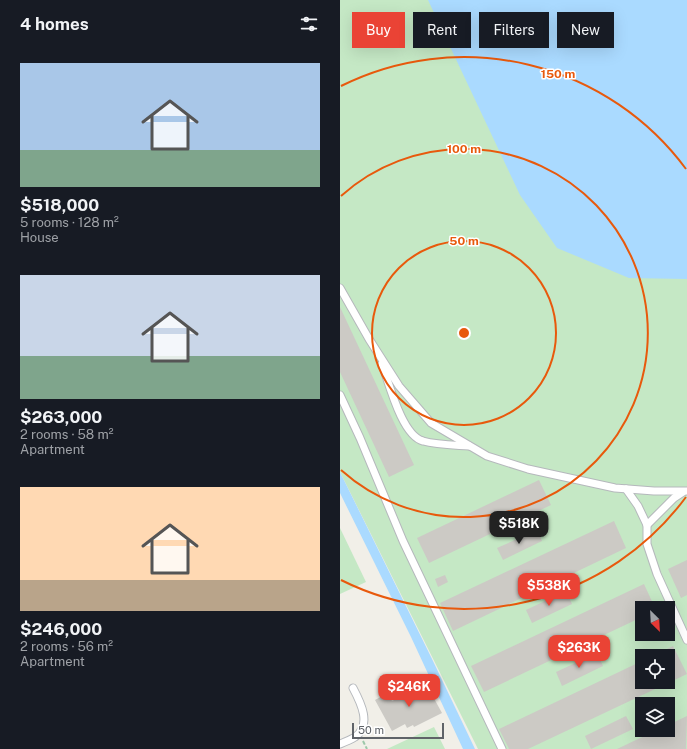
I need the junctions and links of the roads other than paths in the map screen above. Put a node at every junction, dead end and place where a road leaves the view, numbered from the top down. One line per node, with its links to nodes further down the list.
1 (340, 288): 2 (lane)
2 (379, 354): 4 (lane); 4 (lane)
3 (340, 395): 11 (lane)
4 (471, 446): 5 (lane)
5 (626, 489): 6 (lane); 7 (lane)
6 (686, 491): 7 (lane)
7 (647, 525): 8 (lane)
8 (687, 640)
9 (353, 688): 10 (lane)
10 (340, 744)
11 (502, 749)

